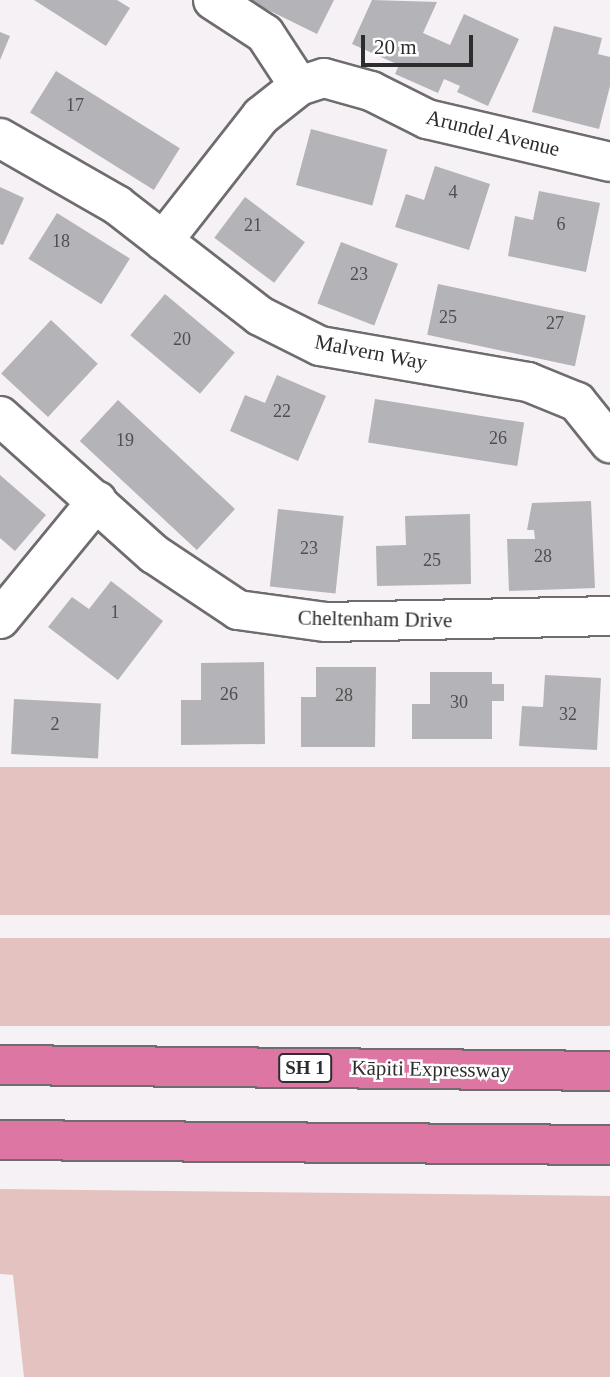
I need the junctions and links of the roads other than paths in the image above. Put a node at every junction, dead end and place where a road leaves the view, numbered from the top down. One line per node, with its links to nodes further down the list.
1 (213, 0): 2 (street)
2 (299, 86): 4 (street, Arundel Avenue); 5 (street, Arundel Avenue)
3 (0, 138): 5 (street, Malvern Way)
4 (610, 162)
5 (163, 241): 7 (street, Malvern Way)
6 (0, 416): 8 (street, Cheltenham Drive)
7 (610, 443)
8 (97, 501): 9 (street, Cheltenham Drive); 10 (street)
9 (610, 615)
10 (0, 619)
11 (0, 1065): 12 (highway, Kāpiti Expressway / SH 1)
12 (610, 1071)
13 (0, 1140): 14 (highway)
14 (610, 1145)

